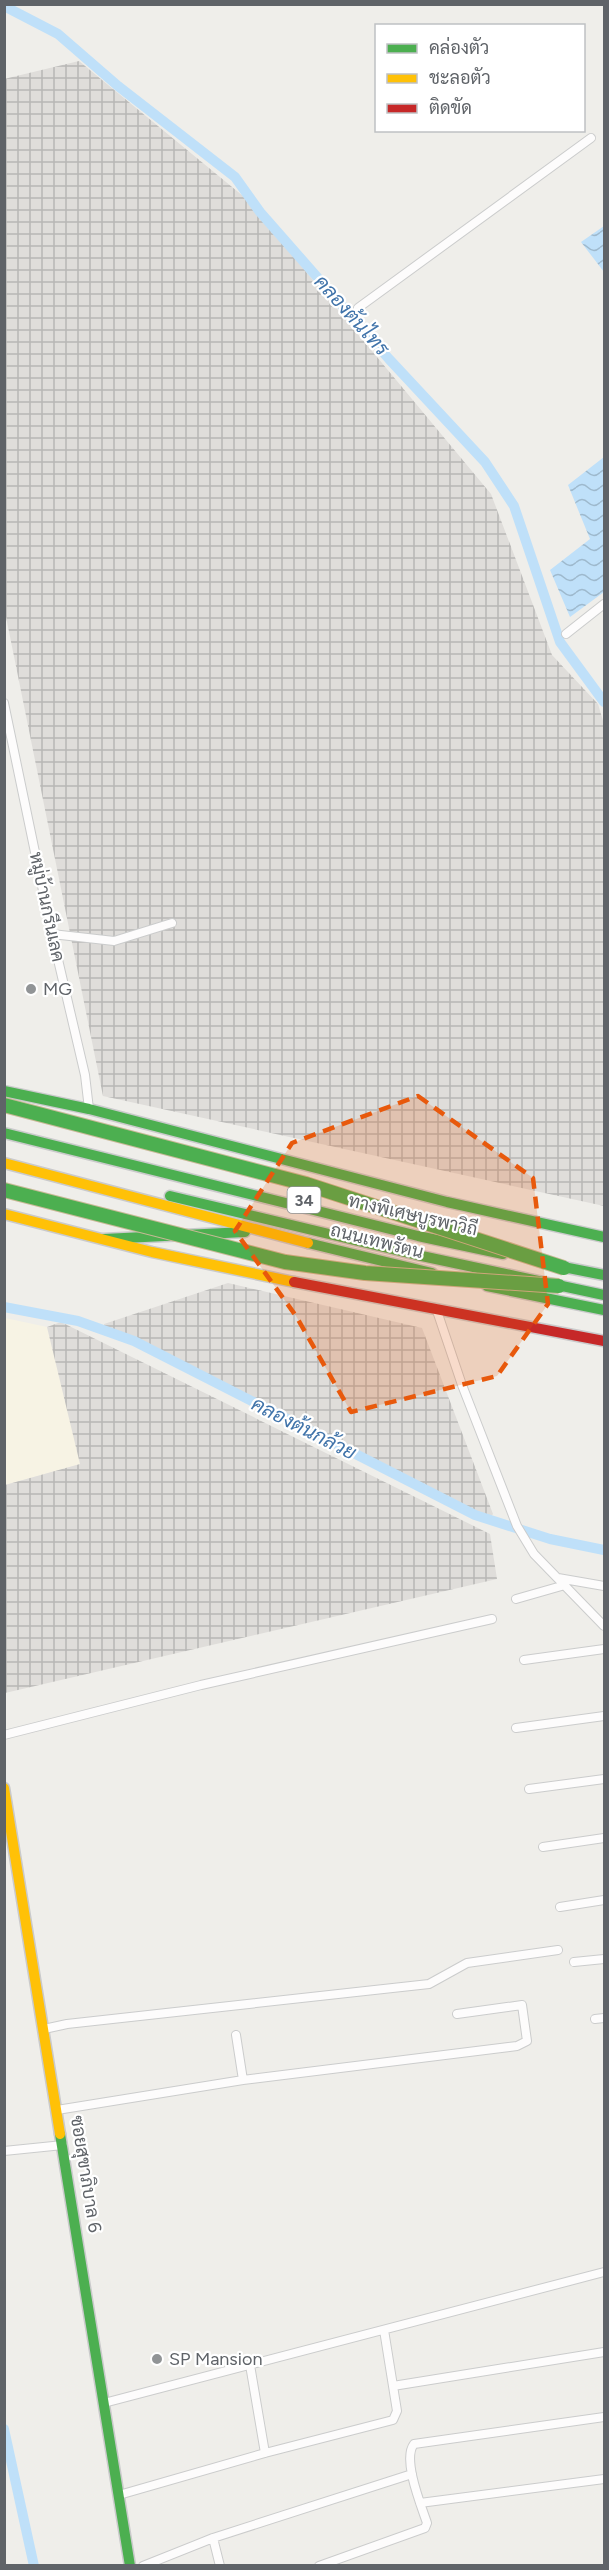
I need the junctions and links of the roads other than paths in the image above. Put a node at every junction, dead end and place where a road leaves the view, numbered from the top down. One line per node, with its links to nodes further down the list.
1 (591, 138): 2 (street)
2 (358, 308)
3 (604, 604): 4 (street)
4 (566, 634)
5 (4, 704): 7 (street, หมู่บ้านกรีนเลค)
6 (172, 923): 7 (street)
7 (52, 934): 10 (street, หมู่บ้านกรีนเลค)
8 (4, 1091): 10 (main road, 34)
9 (4, 1105): 20 (main road, bridge)
10 (89, 1109): 18 (main road, 34)
11 (4, 1126): 21 (main road, ถนนเทพรัตน / 34)
12 (4, 1133): 20 (main road, ทางพิเศษบูรพาวิถี, bridge)
13 (4, 1154): 23 (main road, ทางพิเศษบูรพาวิถี, bridge)
14 (4, 1163): 17 (main road, ถนนเทพรัตน / 34)
15 (4, 1190): 23 (main road, bridge)
16 (4, 1214): 19 (main road)
17 (260, 1231): 19 (main road); 26 (main road, ถนนเทพรัตน / 34)
18 (604, 1237)
19 (104, 1239): 25 (main road)
20 (564, 1268): 22 (main road, ทางพิเศษบูรพาวิถี)
21 (604, 1268)
22 (604, 1275)
23 (559, 1286): 24 (main road, ทางพิเศษบูรพาวิถี)
24 (604, 1295)
25 (436, 1308): 27 (main road); 28 (street)
26 (604, 1310)
27 (604, 1341)
28 (558, 1578): 29 (street); 30 (street)
29 (565, 1585): 31 (street); 33 (street)
30 (604, 1586)
31 (516, 1599)
32 (492, 1619): 38 (street)
33 (604, 1626)
34 (604, 1649): 35 (street)
35 (524, 1660)
36 (604, 1716): 37 (street)
37 (516, 1728)
38 (4, 1735)
39 (604, 1779): 41 (street)
40 (4, 1788): 52 (main road, ซอยสุขาภิบาล 6)
41 (529, 1789)
42 (604, 1838): 43 (street)
43 (543, 1847)
44 (604, 1900): 45 (street)
45 (560, 1907)
46 (558, 1950): 52 (street)
47 (604, 1959): 48 (street)
48 (574, 1962)
49 (458, 2014): 54 (street)
50 (604, 2018): 51 (street)
51 (595, 2019)
52 (44, 2029): 55 (main road, ซอยสุขาภิบาล 6)
53 (236, 2035): 54 (street)
54 (243, 2080): 55 (street)
55 (57, 2110): 56 (main road, ซอยสุขาภิบาล 6)
56 (63, 2145): 57 (street); 63 (main road, ซอยสุขาภิบาล 6)
57 (4, 2151)
58 (604, 2272): 59 (street)
59 (384, 2330): 61 (street); 62 (street)
60 (604, 2352): 62 (street)
61 (250, 2364): 63 (street); 65 (street)
62 (393, 2386): 65 (street)
63 (104, 2403): 68 (main road, ซอยสุขาภิบาล 6)
64 (604, 2417): 66 (street)
65 (265, 2453): 68 (street)
66 (412, 2475): 69 (street); 70 (street)
67 (604, 2479): 69 (street)
68 (119, 2495): 71 (main road, ซอยสุขาภิบาล 6)
69 (420, 2503): 74 (street)
70 (213, 2538): 72 (street); 73 (street)
71 (130, 2565)
72 (143, 2565)
73 (220, 2565)
74 (319, 2565)

